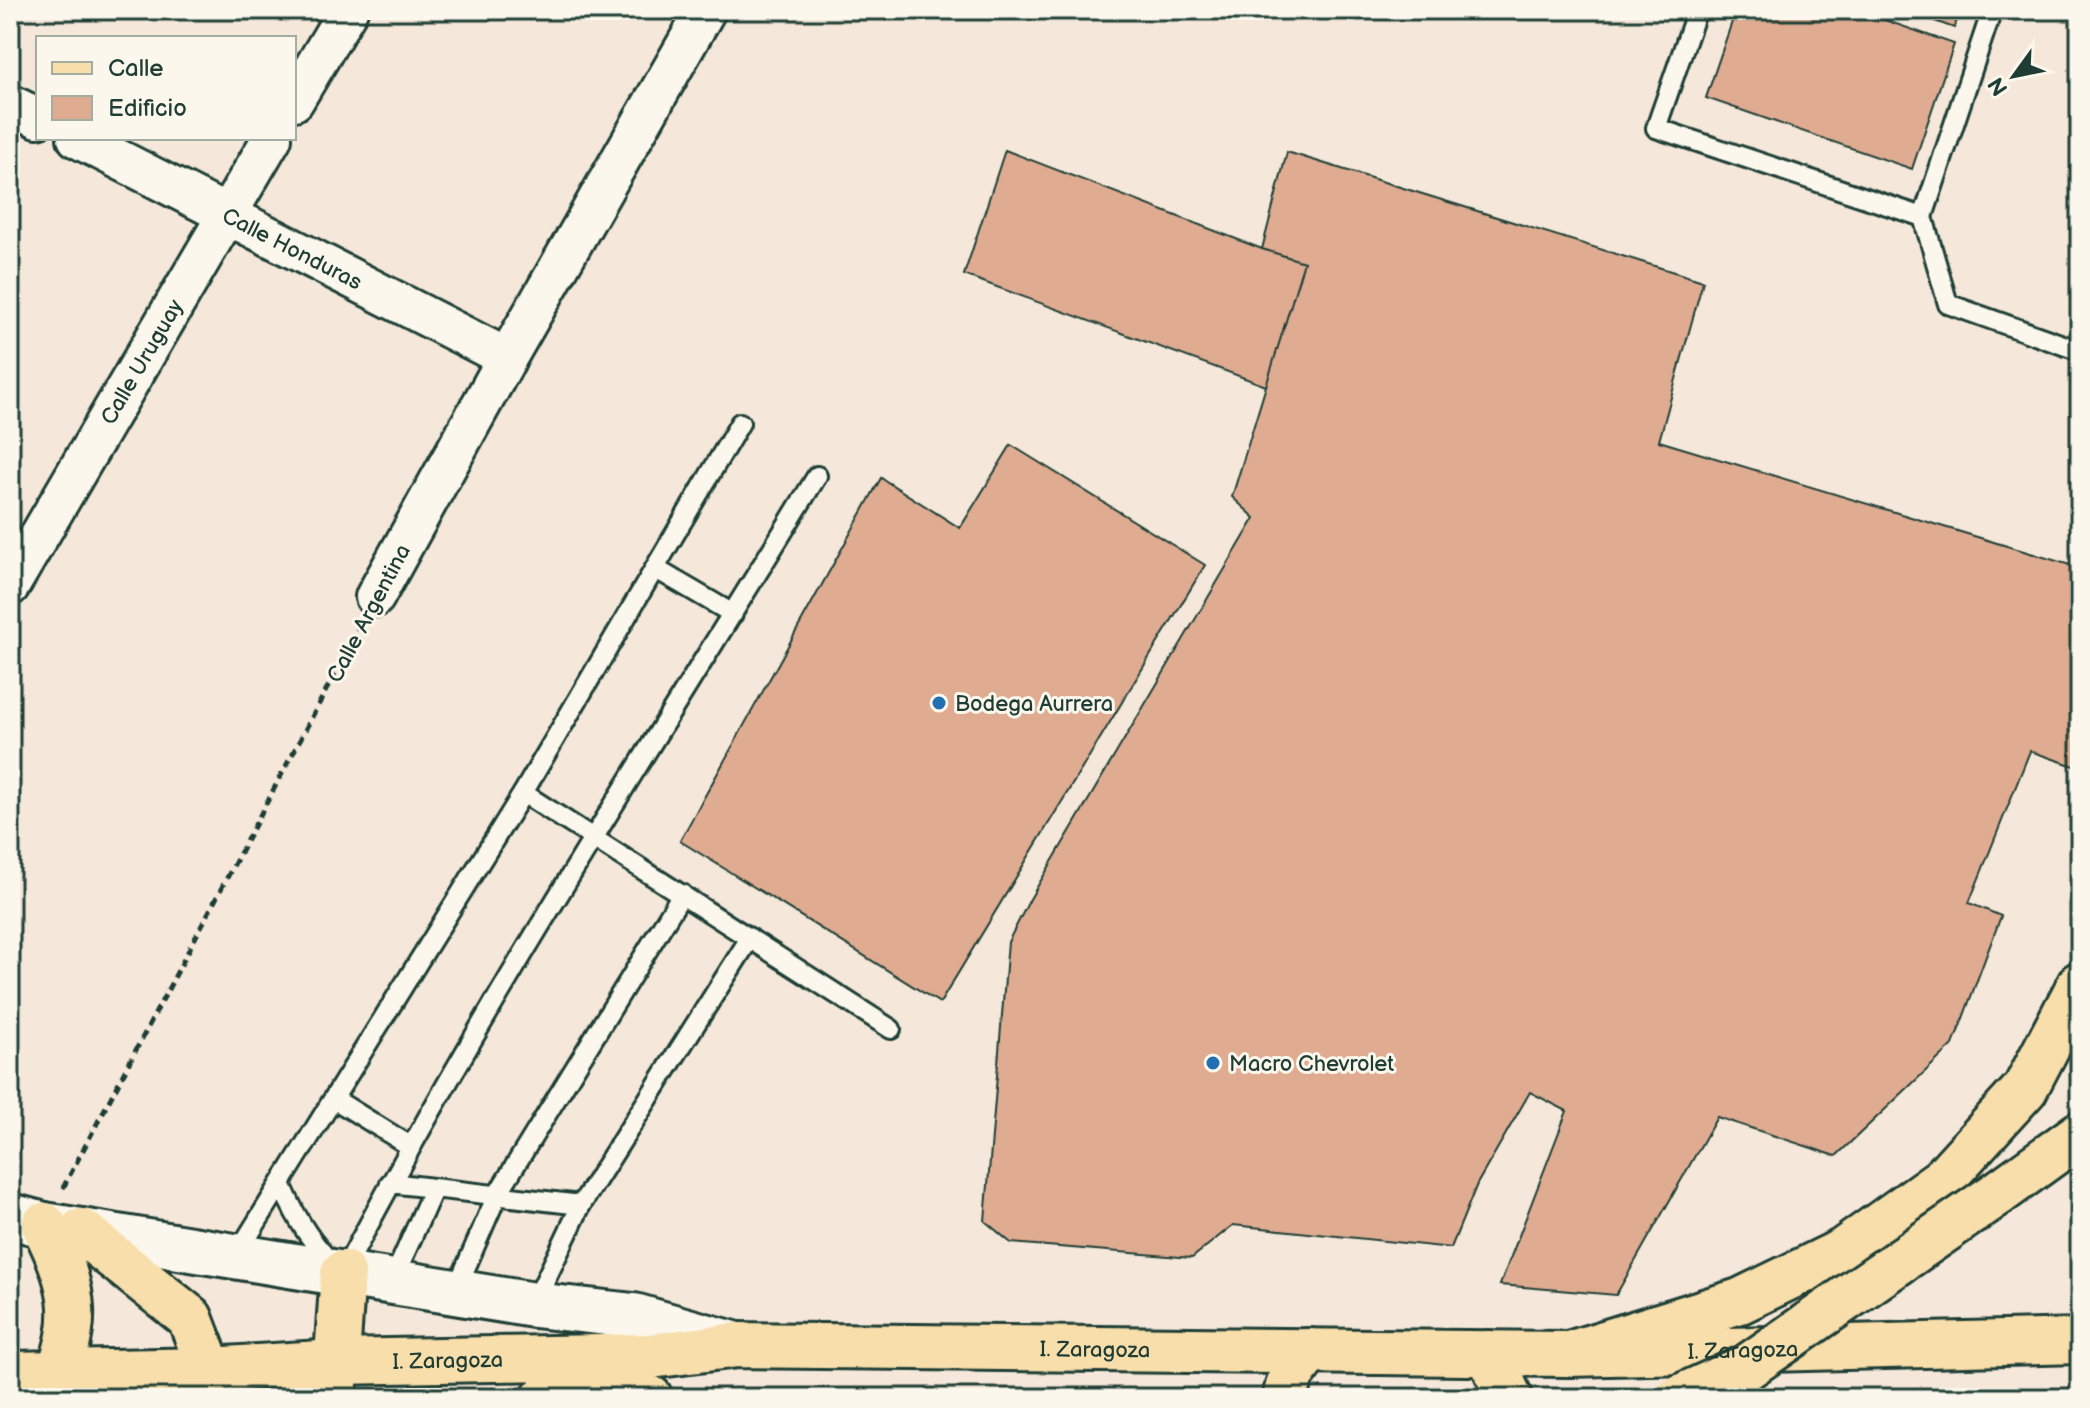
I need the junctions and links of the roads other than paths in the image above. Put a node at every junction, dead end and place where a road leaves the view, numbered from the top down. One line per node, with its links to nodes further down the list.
1 (348, 10): 5 (street)
2 (706, 10): 13 (street, Calle Argentina)
3 (1697, 10): 11 (lane)
4 (1992, 10): 11 (lane)
5 (296, 98)
6 (10, 104): 7 (street)
7 (36, 117)
8 (81, 140): 10 (street, Calle Honduras)
9 (271, 140): 10 (street, Calle Uruguay)
10 (227, 214): 13 (street, Calle Honduras); 17 (street, Calle Uruguay)
11 (1923, 217): 12 (lane)
12 (2080, 351)
13 (507, 358): 18 (street, Calle Argentina)
14 (740, 423): 16 (lane)
15 (817, 476): 19 (lane)
16 (656, 569): 19 (lane); 20 (lane)
17 (10, 586)
18 (375, 597)
19 (733, 614): 21 (lane)
20 (523, 793): 21 (lane); 26 (lane)
21 (594, 837): 22 (lane); 28 (lane)
22 (682, 894): 23 (lane); 32 (lane)
23 (750, 938): 25 (lane); 33 (lane)
24 (2080, 984): 44 (main road)
25 (891, 1029)
26 (334, 1099): 28 (lane); 30 (lane)
27 (2080, 1134): 54 (main road, bridge)
28 (410, 1146): 29 (lane)
29 (390, 1183): 31 (lane); 36 (lane)
30 (282, 1186): 35 (lane); 36 (lane)
31 (433, 1190): 32 (lane); 37 (lane)
32 (497, 1195): 33 (lane); 38 (lane)
33 (581, 1205): 39 (lane)
34 (45, 1224): 35 (street); 45 (main road); 48 (main road)
35 (236, 1256): 36 (street)
36 (343, 1273): 37 (street); 47 (main road)
37 (392, 1282): 38 (street)
38 (455, 1292): 39 (street)
39 (534, 1305): 41 (street)
40 (2080, 1341): 44 (main road, I. Zaragoza)
41 (737, 1345): 42 (main road, I. Zaragoza); 47 (main road, I. Zaragoza)
42 (1309, 1351): 43 (main road, I. Zaragoza); 52 (main road)
43 (1488, 1353): 44 (main road, I. Zaragoza); 53 (main road)
44 (1569, 1354)
45 (210, 1370): 47 (main road, I. Zaragoza); 48 (main road, I. Zaragoza)
46 (10, 1374): 48 (main road, I. Zaragoza)
47 (335, 1380)
48 (53, 1385)
49 (544, 1398): 50 (main road)
50 (618, 1398): 51 (main road)
51 (650, 1398)
52 (1285, 1398)
53 (1510, 1398)
54 (1678, 1398)

